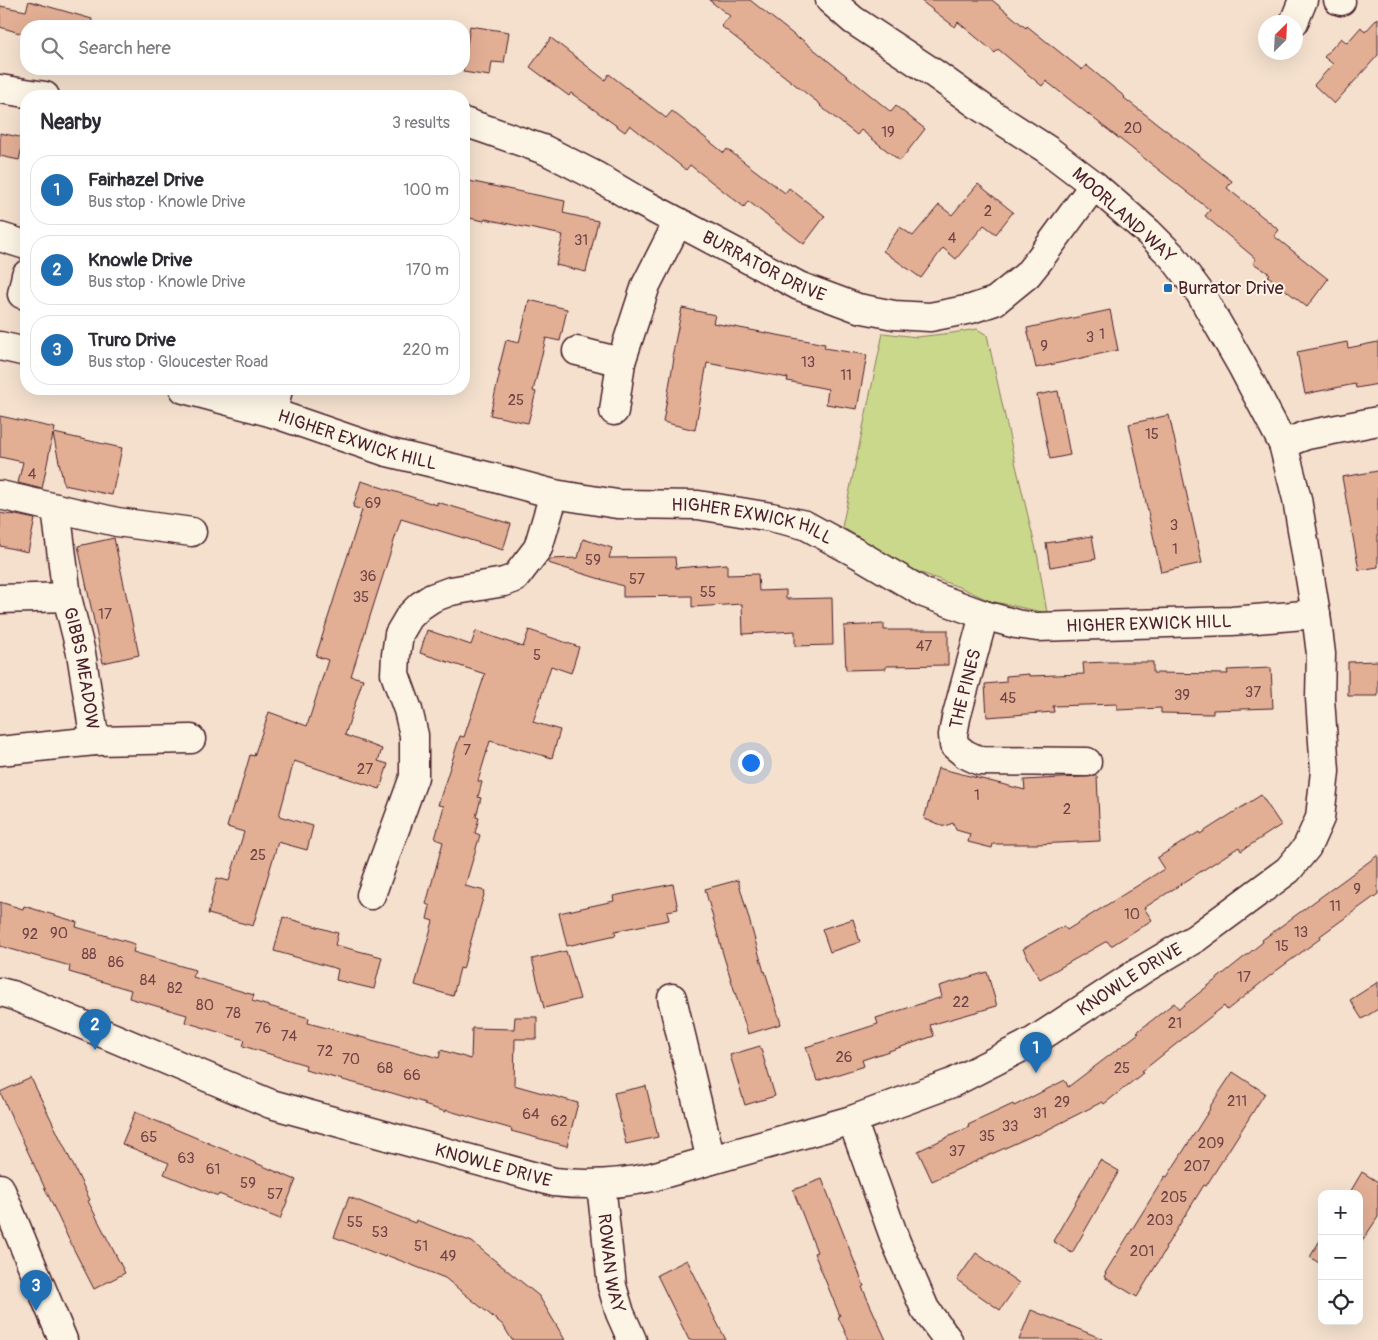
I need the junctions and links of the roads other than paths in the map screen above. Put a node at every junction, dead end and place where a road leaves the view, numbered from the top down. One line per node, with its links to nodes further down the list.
1 (830, 0): 7 (street, MOORLAND WAY)
2 (1303, 0): 3 (street)
3 (1297, 15)
4 (0, 89): 5 (street)
5 (20, 92)
6 (470, 124): 8 (street, BURRATOR DRIVE)
7 (1094, 185): 8 (street, BURRATOR DRIVE); 19 (street, MOORLAND WAY)
8 (678, 222): 14 (street)
9 (0, 237): 10 (street)
10 (20, 243)
11 (0, 346): 12 (street)
12 (20, 351)
13 (577, 351): 14 (street)
14 (621, 362): 17 (street)
15 (230, 395): 16 (street, HIGHER EXWICK HILL)
16 (276, 401): 20 (street, HIGHER EXWICK HILL)
17 (614, 411)
18 (1378, 421): 19 (street)
19 (1283, 444): 26 (street, MOORLAND WAY)
20 (554, 494): 27 (street, HIGHER EXWICK HILL); 32 (street)
21 (0, 495): 22 (street)
22 (56, 508): 23 (street); 24 (street, GIBBS MEADOW)
23 (192, 532)
24 (67, 597): 25 (street, GIBBS MEADOW); 29 (street, GIBBS MEADOW)
25 (0, 599)
26 (1316, 614): 27 (street, HIGHER EXWICK HILL); 35 (street, KNOWLE DRIVE)
27 (984, 615): 31 (street, THE PINES)
28 (191, 739): 29 (street, GIBBS MEADOW)
29 (95, 741): 30 (street, GIBBS MEADOW)
30 (0, 751)
31 (1087, 762)
32 (372, 895)
33 (0, 992): 37 (street, KNOWLE DRIVE)
34 (672, 998): 36 (street)
35 (852, 1120): 36 (street, KNOWLE DRIVE); 41 (street)
36 (711, 1160): 37 (street, KNOWLE DRIVE)
37 (601, 1184): 40 (street, ROWAN WAY)
38 (0, 1188): 39 (street)
39 (63, 1340)
40 (632, 1340)
41 (948, 1340)

